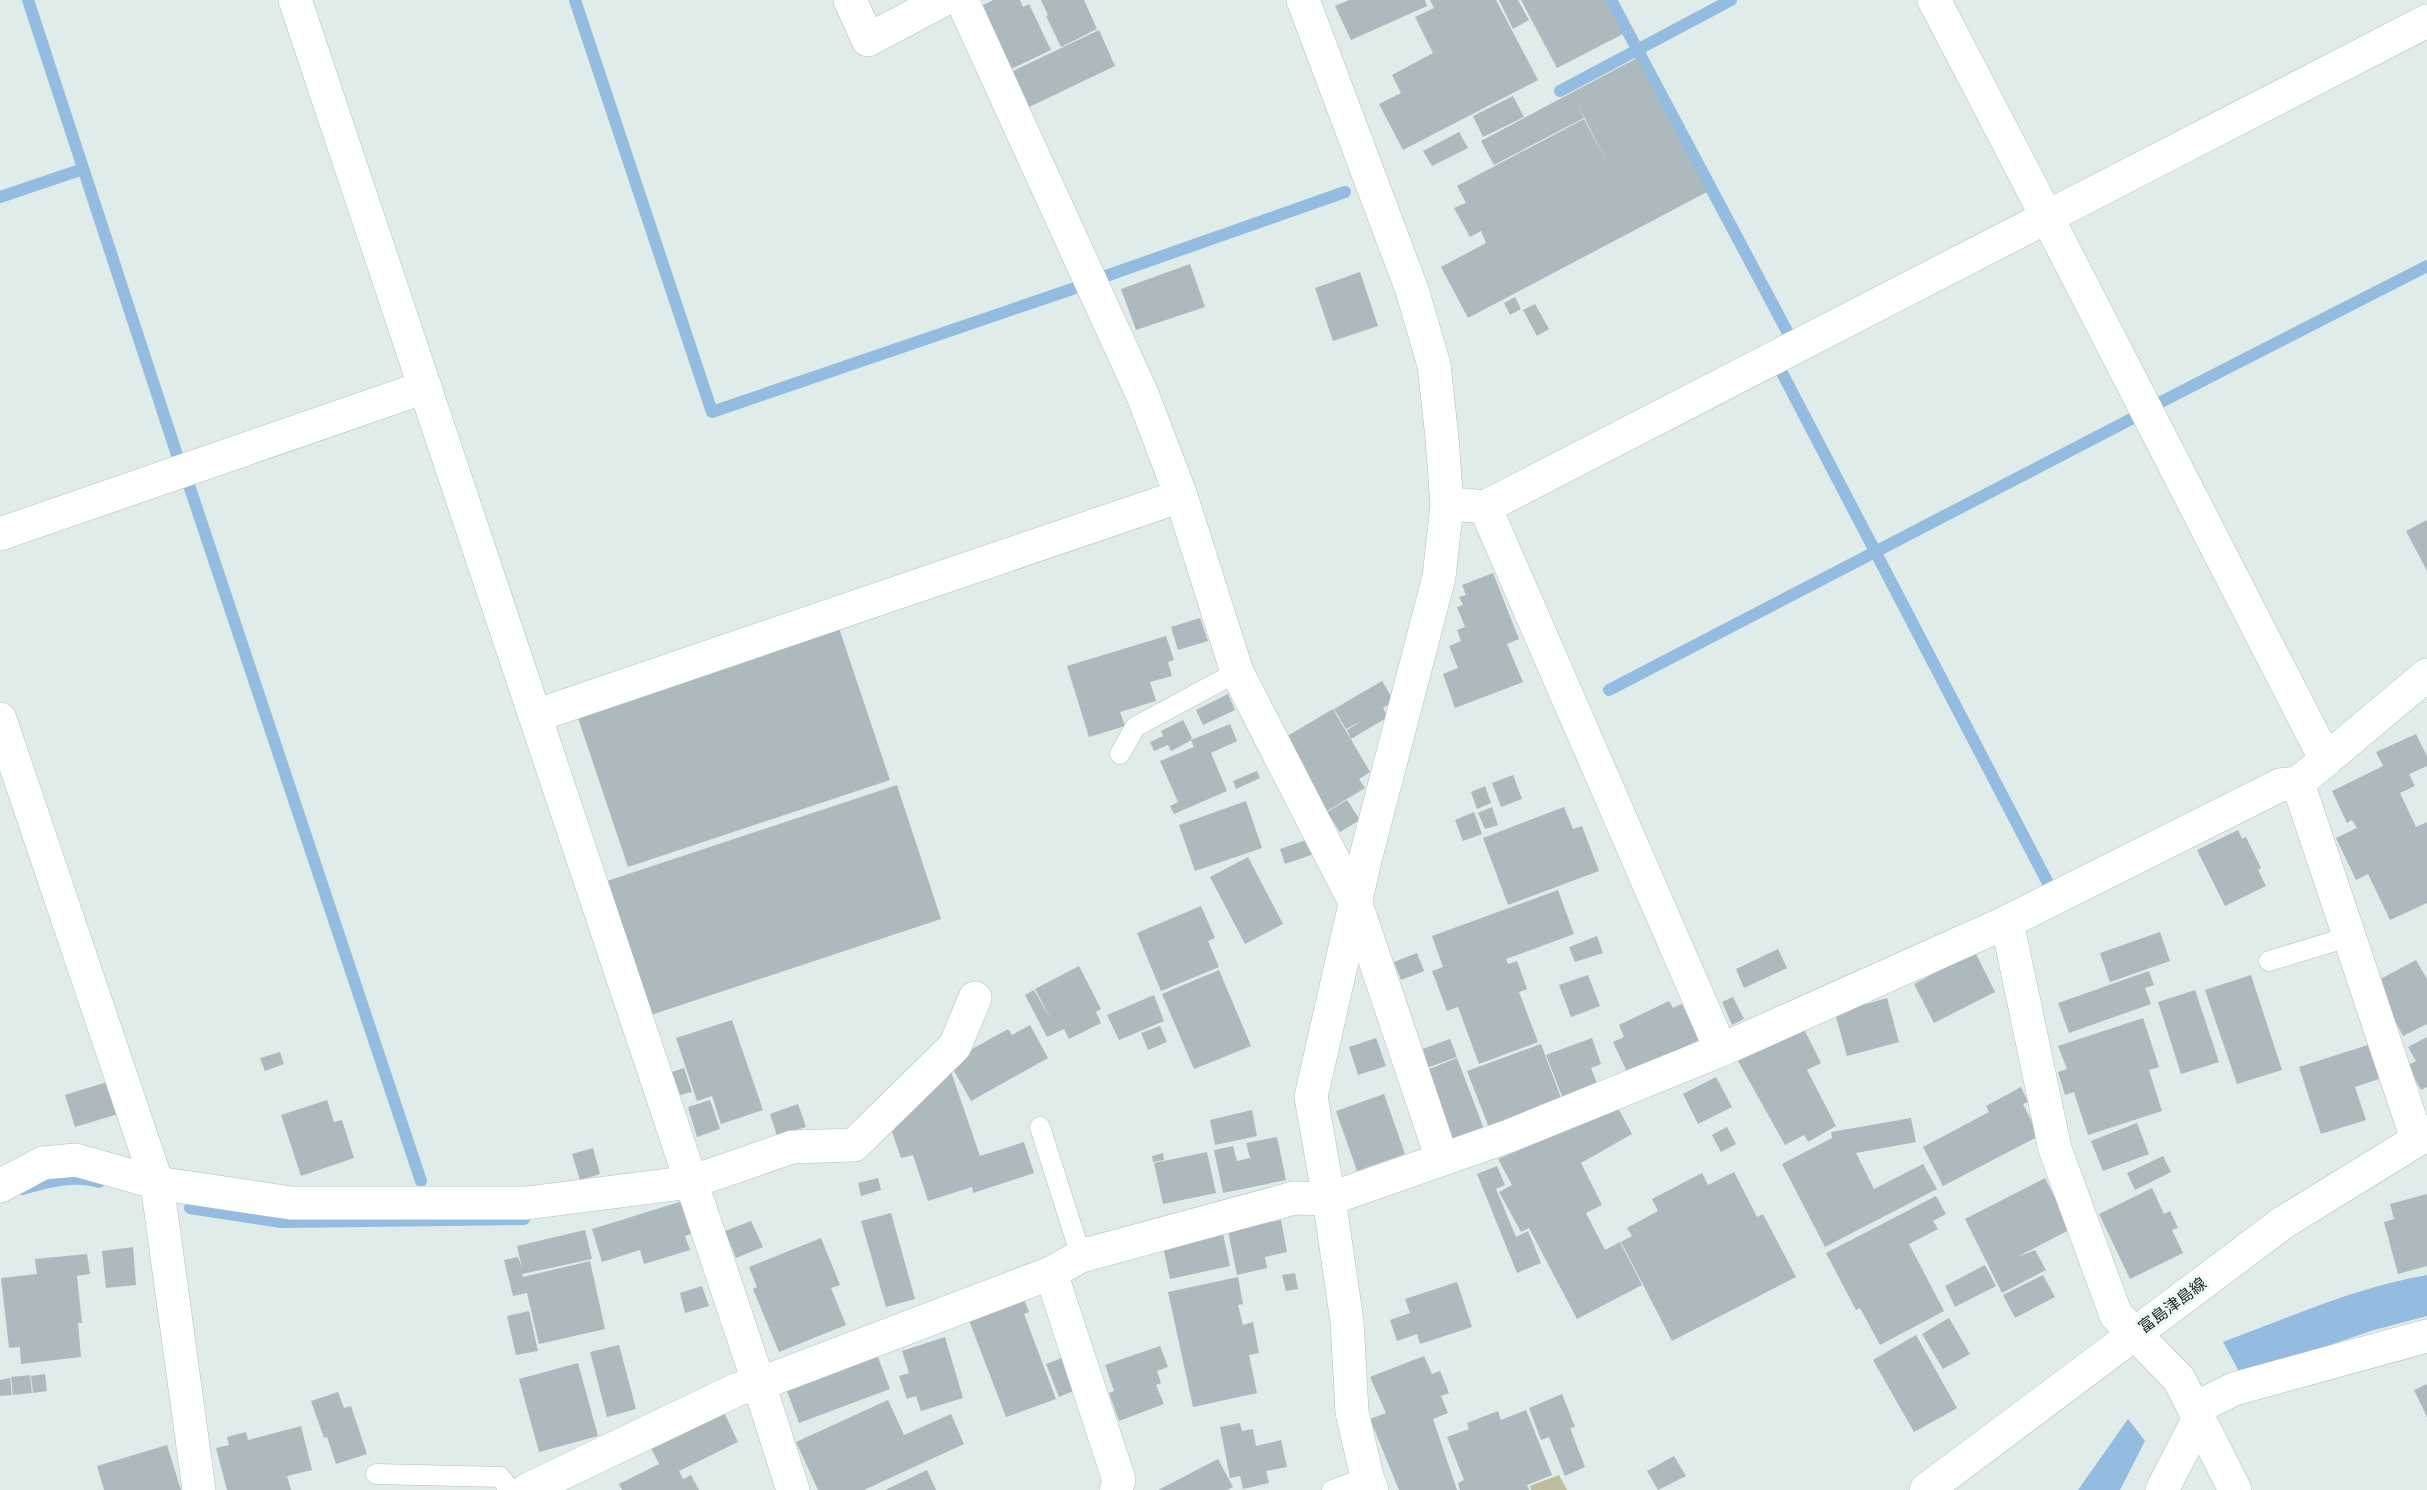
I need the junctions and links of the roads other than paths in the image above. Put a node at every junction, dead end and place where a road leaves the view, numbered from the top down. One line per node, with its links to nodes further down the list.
1 (295, 0): 9 (street)
2 (850, 0): 3 (street)
3 (943, 0)
4 (962, 0): 10 (street)
5 (1303, 0): 11 (street)
6 (1934, 0): 8 (street)
7 (2427, 21): 8 (street)
8 (2047, 218): 12 (street); 19 (street)
9 (425, 387): 13 (street); 16 (street)
10 (1181, 496): 14 (street); 16 (street)
11 (1447, 504): 12 (street); 21 (street)
12 (1485, 507): 26 (street)
13 (0, 534)
14 (1237, 672): 18 (lane); 21 (street)
15 (2427, 675): 19 (street)
16 (535, 716): 30 (street)
17 (0, 719): 31 (street)
18 (1120, 754)
19 (2326, 760): 20 (street)
20 (2298, 783): 22 (street); 23 (street)
21 (1356, 904): 29 (street); 33 (street)
22 (2007, 922): 26 (street); 36 (street)
23 (2348, 937): 24 (lane); 28 (street)
24 (2269, 961)
25 (975, 998): 30 (street)
26 (1721, 1050): 29 (street)
27 (1040, 1127): 34 (lane)
28 (2422, 1136): 36 (street, 富島津島線)
29 (1442, 1159): 33 (street)
30 (691, 1182): 31 (street); 38 (street)
31 (157, 1183): 32 (street); 42 (street)
32 (0, 1186)
33 (1329, 1199): 34 (street); 41 (street)
34 (1081, 1256): 35 (street)
35 (1051, 1273): 38 (street); 46 (street)
36 (2134, 1334): 39 (street); 48 (street, 富島津島線)
37 (2427, 1336): 39 (street)
38 (759, 1384): 44 (street); 45 (street)
39 (2197, 1414): 49 (street); 50 (street)
40 (376, 1474): 43 (lane)
41 (1370, 1484): 47 (lane)
42 (199, 1490)
43 (510, 1490)
44 (527, 1490)
45 (793, 1490)
46 (1116, 1490)
47 (1332, 1490)
48 (1926, 1490)
49 (2162, 1490)
50 (2235, 1490)

